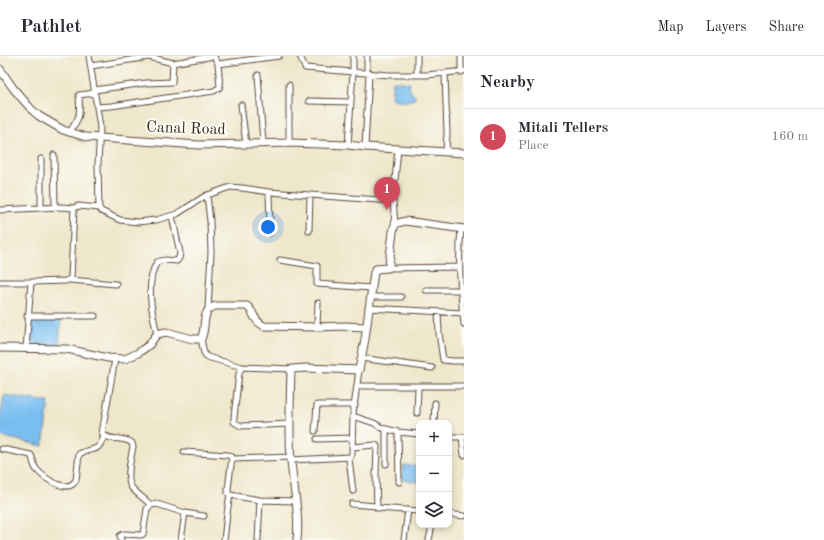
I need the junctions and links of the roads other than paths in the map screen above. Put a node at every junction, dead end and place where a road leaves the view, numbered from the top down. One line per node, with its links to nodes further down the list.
1 (89, 56): 12 (street)
2 (279, 56): 9 (street)
3 (300, 56): 15 (street)
4 (353, 56): 15 (street)
5 (367, 56): 16 (street)
6 (417, 56): 19 (street)
7 (461, 56): 14 (street)
8 (120, 59): 10 (street); 12 (street)
9 (243, 59): 11 (street)
10 (173, 63): 11 (street); 21 (street)
11 (218, 64): 25 (street)
12 (91, 66): 21 (street)
13 (0, 69): 26 (street, Canal Road)
14 (463, 71): 18 (street)
15 (353, 72): 16 (street); 23 (street)
16 (368, 73): 19 (street); 32 (street)
17 (258, 74): 28 (street)
18 (445, 74): 19 (street); 34 (street)
19 (417, 75)
20 (289, 85): 29 (street)
21 (95, 91): 25 (street); 26 (street)
22 (309, 101): 23 (street)
23 (351, 102): 31 (street)
24 (241, 105): 30 (street)
25 (97, 107): 27 (street)
26 (69, 132): 27 (street, Canal Road)
27 (100, 141): 30 (street, Canal Road); 45 (street)
28 (262, 143): 29 (street, Canal Road); 30 (street, Canal Road)
29 (289, 143): 31 (street, Canal Road)
30 (246, 144)
31 (348, 145): 32 (street, Canal Road)
32 (365, 148): 33 (street, Canal Road)
33 (397, 152): 34 (street, Canal Road); 41 (street)
34 (446, 152): 35 (street)
35 (464, 153)
36 (54, 155): 42 (street)
37 (41, 159): 43 (street)
38 (269, 192): 39 (street); 40 (street); 51 (street)
39 (207, 195): 47 (street); 66 (street)
40 (310, 195): 41 (street); 50 (street)
41 (393, 201): 48 (street)
42 (55, 207): 43 (street); 44 (street)
43 (40, 208): 46 (street)
44 (74, 208): 45 (street); 55 (street)
45 (99, 208): 47 (street)
46 (0, 210)
47 (172, 216): 74 (street)
48 (395, 224): 49 (street); 54 (street)
49 (462, 229): 53 (street)
50 (309, 231)
51 (270, 234)
52 (280, 260): 59 (street)
53 (460, 267): 54 (street); 61 (street)
54 (388, 268): 59 (street)
55 (70, 280): 57 (street); 58 (street)
56 (0, 282): 57 (street)
57 (31, 282): 69 (street)
58 (116, 284)
59 (370, 288): 62 (street)
60 (426, 290): 61 (street)
61 (460, 290): 68 (street)
62 (370, 297): 63 (street); 65 (street)
63 (402, 297)
64 (318, 303): 72 (street)
65 (368, 308): 67 (street); 73 (street)
66 (208, 309): 72 (street); 75 (street)
67 (438, 312): 68 (street); 80 (street)
68 (463, 313): 71 (street)
69 (28, 316): 70 (street); 77 (street)
70 (95, 316)
71 (464, 324)
72 (317, 327): 73 (street)
73 (366, 327): 78 (street)
74 (157, 334): 75 (street); 79 (street)
75 (201, 339): 81 (street)
76 (0, 348): 77 (street)
77 (26, 349): 79 (street)
78 (361, 358): 82 (street); 84 (street)
79 (115, 359): 98 (street)
80 (464, 361)
81 (242, 367): 83 (street); 93 (street)
82 (432, 368)
83 (292, 369): 84 (street); 93 (street)
84 (359, 370): 85 (street)
85 (357, 386): 87 (street); 89 (street)
86 (464, 386): 87 (street)
87 (418, 387): 90 (street)
88 (435, 403): 92 (street)
89 (355, 405): 91 (street); 95 (street)
90 (417, 413)
91 (353, 416): 94 (street); 101 (street)
92 (434, 420)
93 (290, 424): 109 (street)
94 (386, 429): 96 (street); 110 (street)
95 (315, 431)
96 (398, 432): 97 (street); 111 (street)
97 (416, 434)
98 (104, 436): 104 (street); 117 (street)
99 (452, 436): 100 (street)
100 (463, 437): 106 (street)
101 (352, 438): 102 (street); 103 (street)
102 (317, 439)
103 (352, 447): 107 (street); 118 (street)
104 (2, 449)
105 (184, 452): 108 (street)
106 (464, 455)
107 (350, 456): 109 (street); 112 (street)
108 (232, 457): 109 (street); 113 (street)
109 (291, 459): 115 (street)
110 (386, 464)
111 (399, 482)
112 (352, 491)
113 (230, 495): 114 (street); 128 (street)
114 (260, 500): 115 (street); 129 (street)
115 (296, 502): 130 (street)
116 (352, 504): 118 (street)
117 (151, 505): 121 (street); 126 (street)
118 (376, 506): 119 (street)
119 (408, 510): 120 (street); 131 (street)
120 (416, 511)
121 (185, 513): 123 (street); 127 (street)
122 (452, 514): 124 (street)
123 (204, 516)
124 (464, 516)
125 (431, 528): 132 (street)
126 (120, 540)
127 (182, 540)
128 (224, 540)
129 (258, 540)
130 (297, 540)
131 (404, 540)
132 (429, 540)

